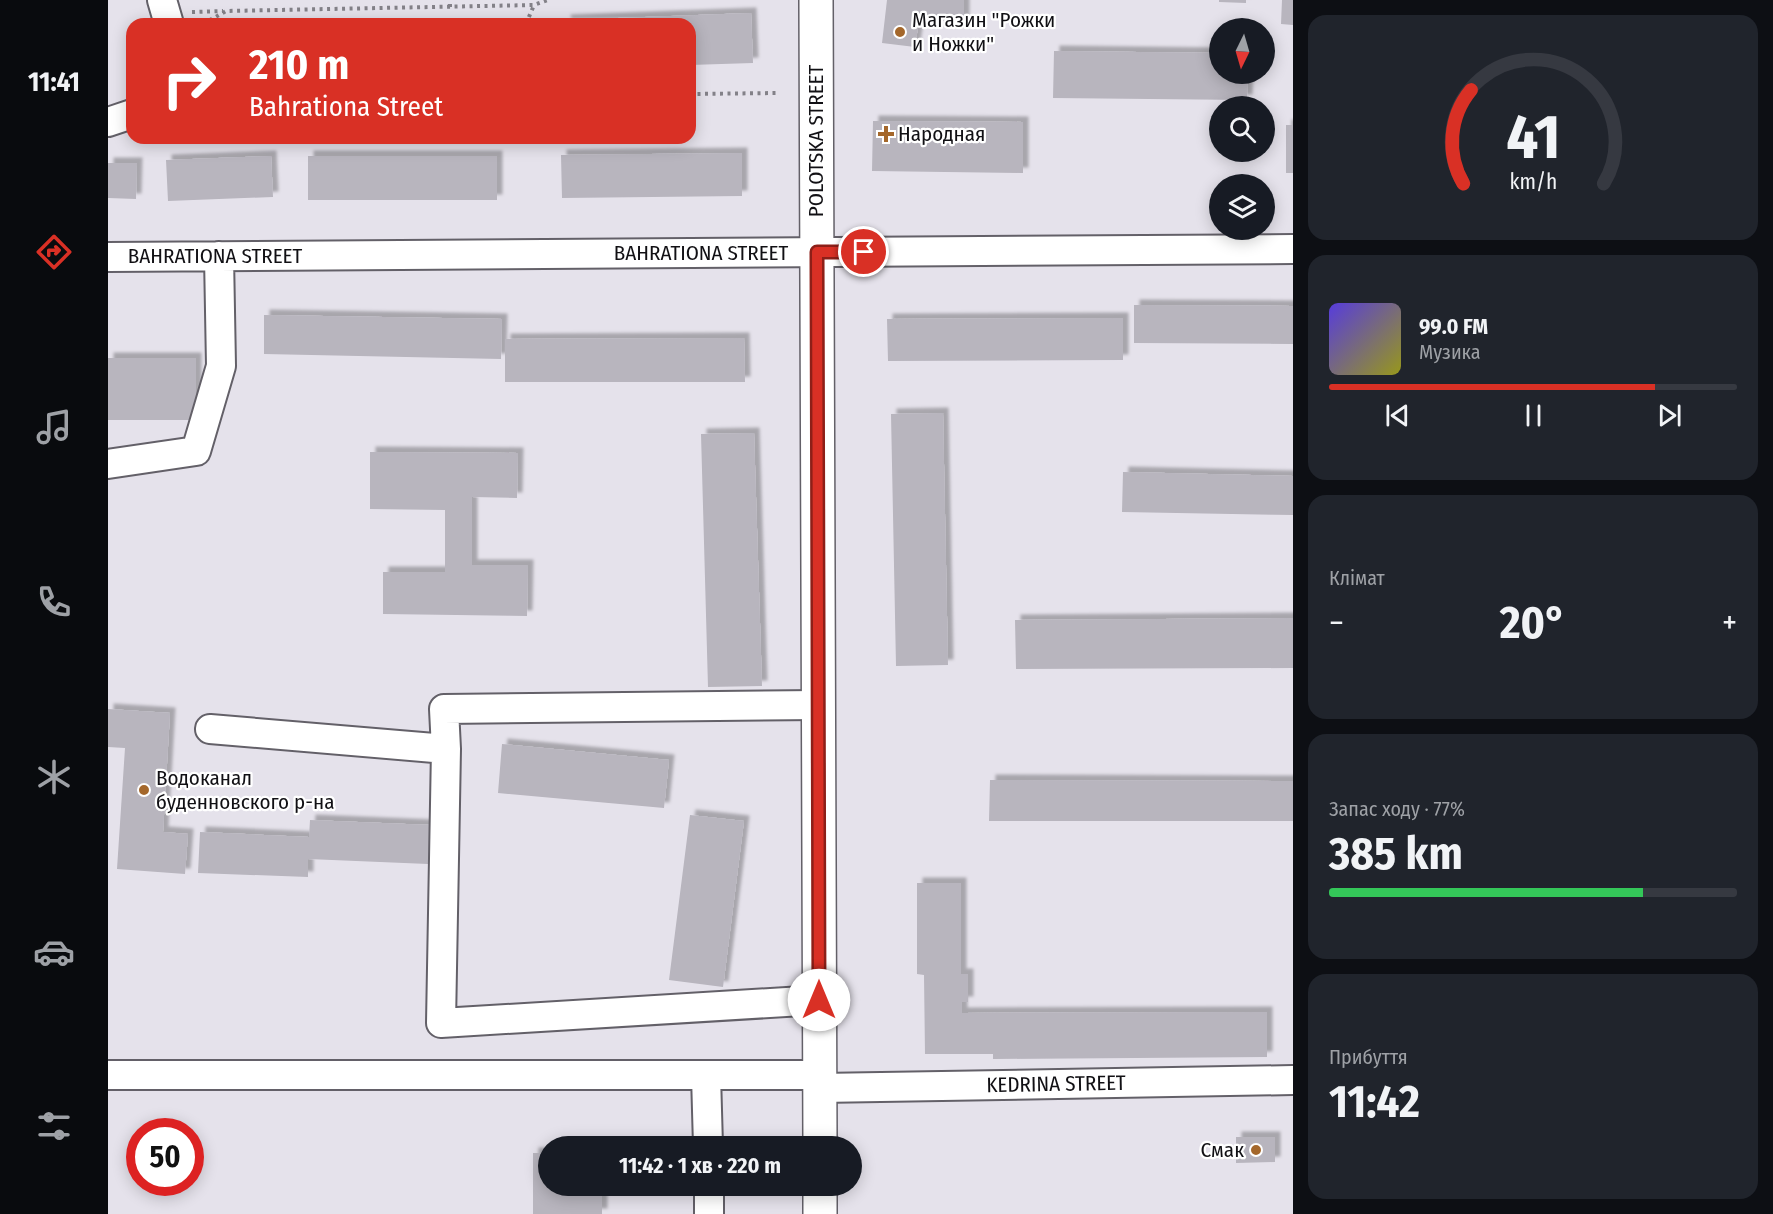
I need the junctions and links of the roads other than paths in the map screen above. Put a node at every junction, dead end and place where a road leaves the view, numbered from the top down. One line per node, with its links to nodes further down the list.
1 (816, 0): 5 (main road, POLOTSKA STREET)
2 (126, 116): 3 (street)
3 (108, 122)
4 (1293, 249): 5 (street, BAHRATIONA STREET)
5 (817, 252): 6 (street, BAHRATIONA STREET); 9 (main road, POLOTSKA STREET)
6 (219, 256): 7 (street, BAHRATIONA STREET); 8 (street)
7 (108, 257)
8 (108, 464)
9 (818, 705): 11 (street); 12 (main road, POLOTSKA STREET)
10 (210, 729): 11 (street)
11 (446, 748): 12 (street)
12 (819, 1000): 16 (main road, POLOTSKA STREET)
13 (108, 1075): 14 (street, KEDRINA STREET)
14 (706, 1075): 16 (street, KEDRINA STREET); 17 (street)
15 (1293, 1080): 16 (street, KEDRINA STREET)
16 (820, 1082): 18 (main road, POLOTSKA STREET)
17 (708, 1136)
18 (820, 1136)
19 (709, 1196): 21 (street)
20 (820, 1196): 22 (main road)
21 (709, 1214)
22 (820, 1214)

